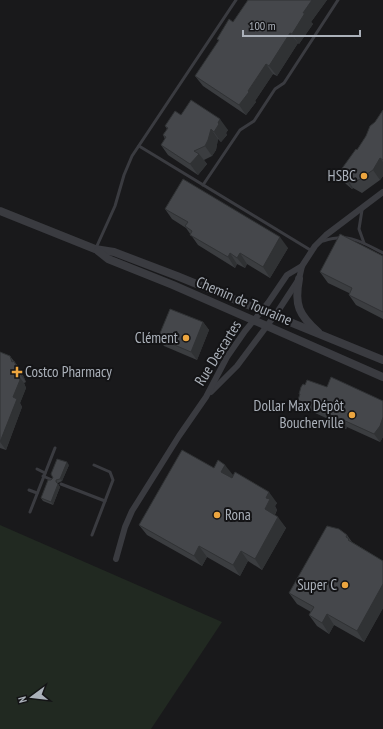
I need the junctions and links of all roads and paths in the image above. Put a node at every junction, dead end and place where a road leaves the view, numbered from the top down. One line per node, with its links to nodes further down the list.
1 (236, 0): 3 (lane)
2 (338, 0): 4 (lane)
3 (139, 146): 4 (lane); 10 (lane)
4 (204, 186): 11 (lane)
5 (383, 192): 6 (street)
6 (362, 208): 8 (street); 9 (lane)
7 (0, 211): 10 (street, Chemin de Touraine)
8 (320, 241): 9 (lane); 11 (street)
9 (364, 243): 12 (lane)
10 (95, 249): 15 (street, Chemin de Touraine); 17 (street, Chemin de Touraine)
11 (312, 251): 13 (street)
12 (383, 253)
13 (302, 266): 14 (street, Rue Descartes); 15 (street, Rue Descartes)
14 (299, 279): 16 (street, Rue Descartes); 19 (street)
15 (261, 311): 16 (street, Chemin de Touraine); 17 (street, Rue Descartes)
16 (274, 316): 18 (street, Rue Descartes); 19 (street, Chemin de Touraine)
17 (254, 320): 18 (street, Chemin de Touraine); 22 (street, Rue Descartes)
18 (267, 326): 21 (street, Chemin de Touraine); 22 (street, Rue Descartes)
19 (321, 335): 20 (street, Chemin de Touraine)
20 (383, 360)
21 (383, 376)
22 (206, 397): 34 (street, Rue Descartes)
23 (55, 448): 26 (lane)
24 (94, 465): 31 (lane)
25 (37, 469): 26 (lane)
26 (44, 474): 27 (lane); 30 (lane)
27 (52, 480)
28 (61, 484): 31 (lane)
29 (29, 490): 30 (lane)
30 (37, 493): 32 (lane)
31 (105, 501): 33 (lane)
32 (30, 512)
33 (92, 535)
34 (116, 559)

